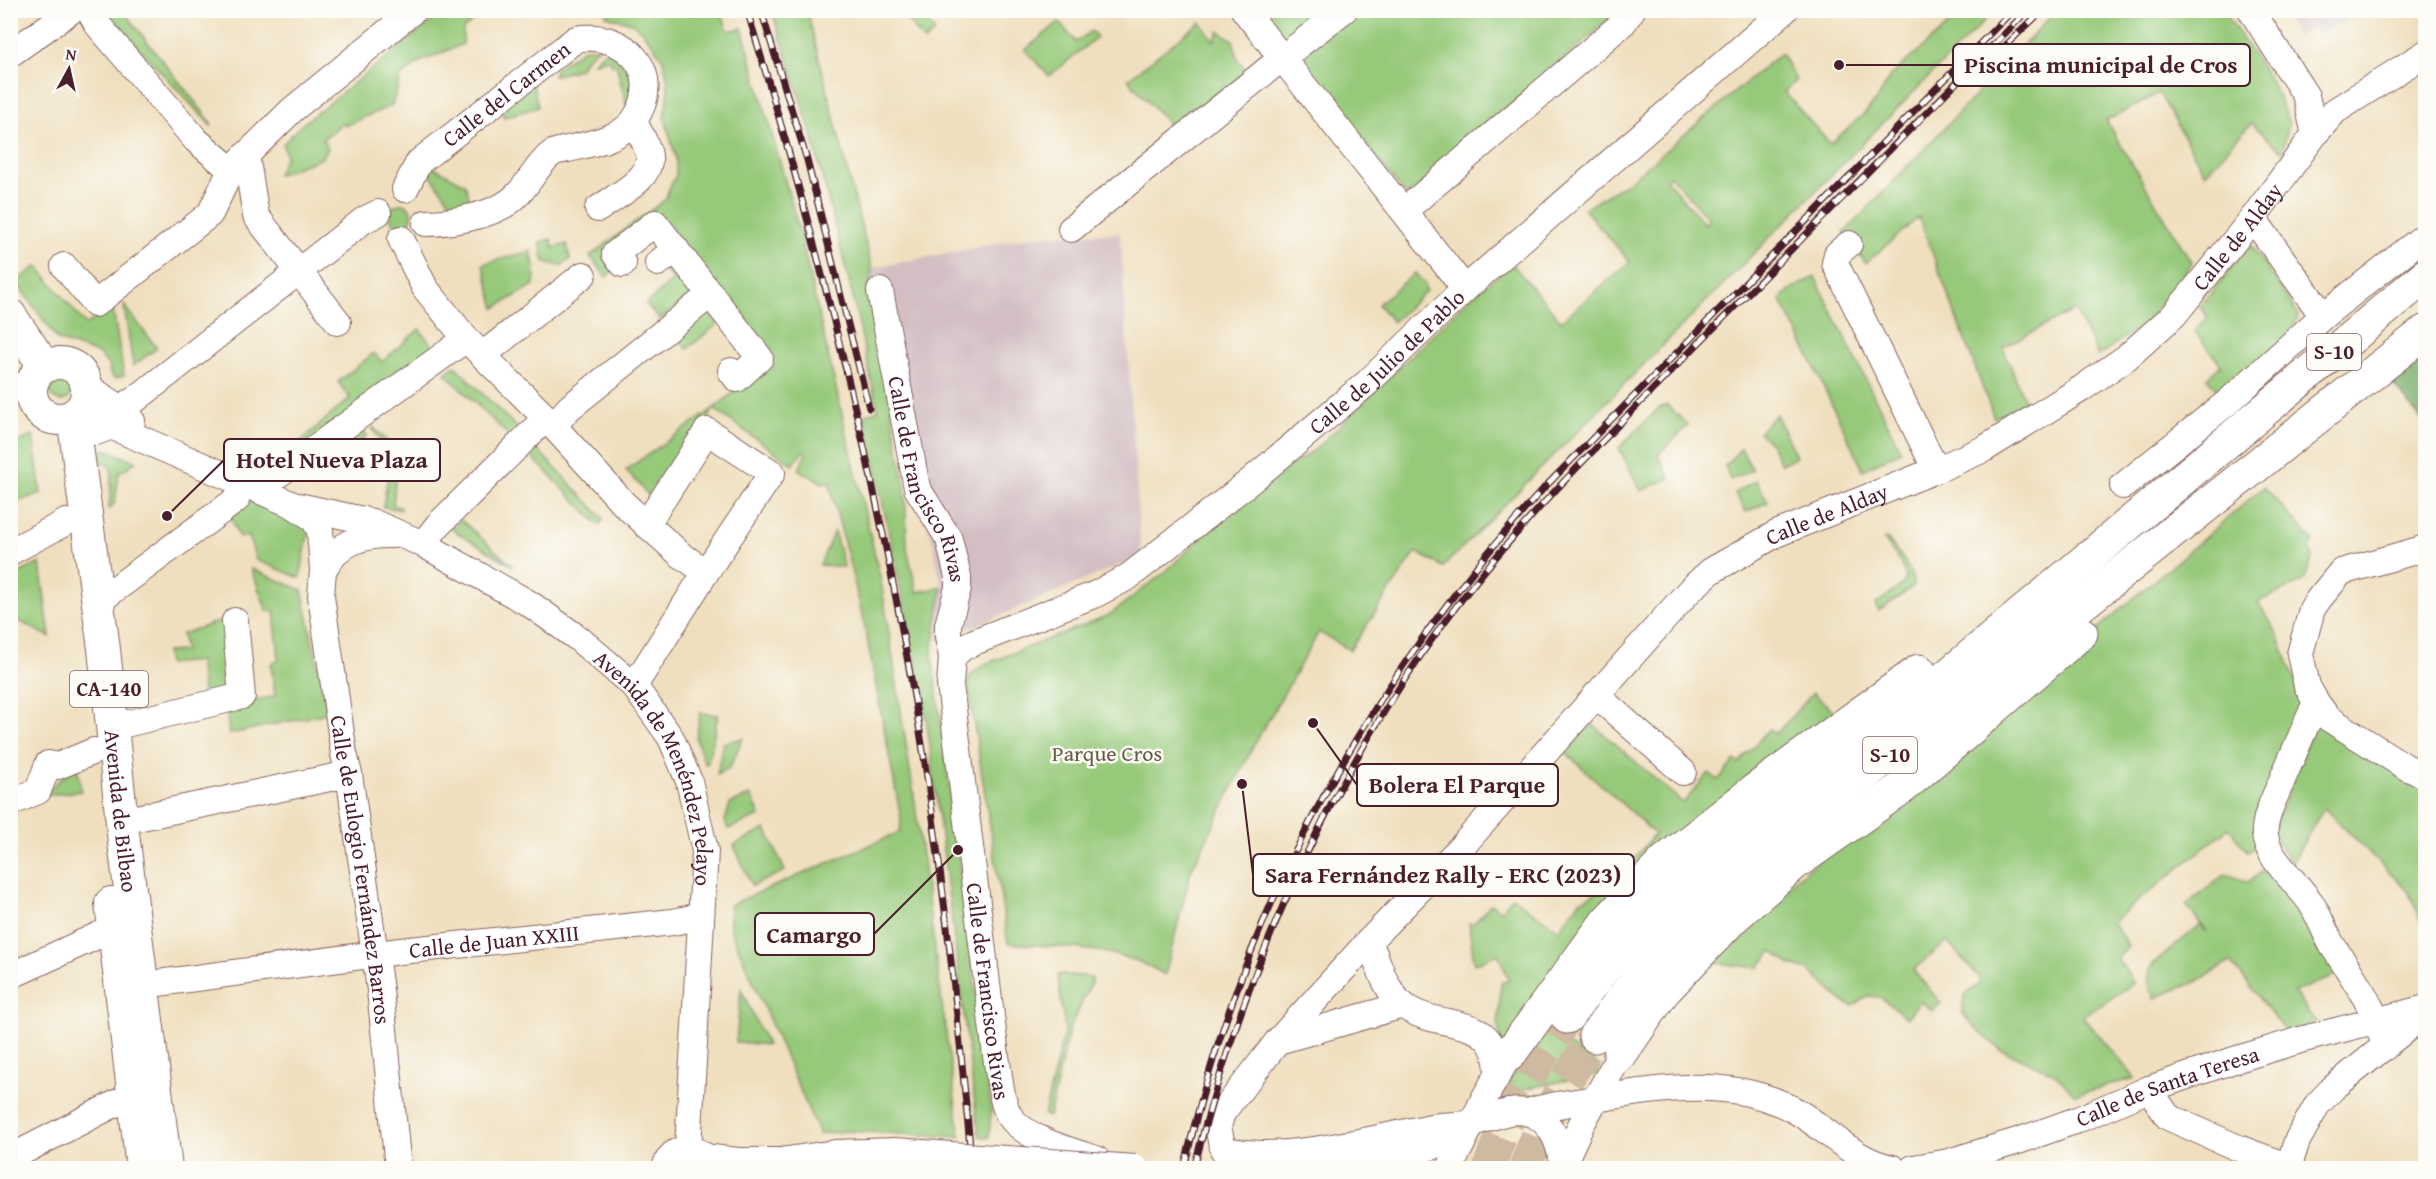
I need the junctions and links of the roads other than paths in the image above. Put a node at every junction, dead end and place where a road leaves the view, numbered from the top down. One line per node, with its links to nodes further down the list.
1 (72, 10): 10 (street)
2 (89, 10): 14 (street)
3 (414, 10): 14 (street)
4 (1244, 10): 11 (street)
5 (1344, 10): 11 (street)
6 (1785, 10): 30 (street, Calle de Julio de Pablo)
7 (2251, 10): 13 (street)
8 (1623, 15): 17 (street)
9 (2426, 53): 13 (street, Calle de Alday)
10 (10, 54)
11 (1282, 58): 17 (street); 21 (street)
12 (634, 121): 15 (street, Calle del Carmen); 16 (street); 20 (street)
13 (2315, 134): 19 (street, Calle de Alday)
14 (239, 162): 26 (street); 27 (street)
15 (405, 189): 18 (street); 20 (street)
16 (598, 208)
17 (1404, 211): 30 (street)
18 (378, 213): 23 (street); 27 (street)
19 (2253, 218): 34 (street); 43 (street, Calle de Alday)
20 (426, 223): 23 (street)
21 (1071, 229)
22 (2426, 235): 34 (street)
23 (401, 239): 37 (street)
24 (1849, 244): 43 (street)
25 (623, 264): 32 (street)
26 (64, 266)
27 (299, 272): 35 (street); 41 (street)
28 (583, 275): 37 (street)
29 (2426, 275): 53 (highway, S-10)
30 (1465, 289): 58 (street, Calle de Julio de Pablo)
31 (880, 291): 58 (street, Calle de Francisco Rivas)
32 (711, 294): 38 (street); 42 (street)
33 (10, 315): 39 (main road)
34 (2323, 316): 45 (street)
35 (338, 321)
36 (2426, 331): 80 (highway, S-10)
37 (474, 347): 42 (street); 44 (street)
38 (731, 371)
39 (29, 380): 40 (main road); 40 (main road)
40 (74, 414): 41 (street); 41 (street); 48 (main road, Avenida de Bilbao / CA-140); 62 (main road, Avenida de Bilbao / CA-140)
41 (116, 417): 47 (street)
42 (550, 422): 49 (street); 50 (street)
43 (1936, 470): 60 (street, Calle de Alday)
44 (272, 479)
45 (2123, 486)
46 (236, 500): 56 (street)
47 (293, 505): 50 (street, Avenida de Menéndez Pelayo); 54 (street, Calle de Eulogio Fernández Barros)
48 (66, 522): 52 (street); 63 (main road, Avenida de Bilbao / CA-140)
49 (646, 525): 55 (street); 55 (street)
50 (412, 540): 54 (street); 59 (street, Avenida de Menéndez Pelayo)
51 (2426, 548): 61 (street)
52 (10, 552)
53 (2095, 554): 77 (highway, S-10); 82 (highway)
54 (323, 570): 65 (street, Calle de Eulogio Fernández Barros)
55 (706, 572): 59 (street)
56 (107, 595)
57 (235, 621): 62 (street)
58 (951, 657): 99 (street, Calle de Francisco Rivas)
59 (634, 686): 69 (street, Avenida de Menéndez Pelayo)
60 (1596, 695): 64 (street); 71 (street, Calle de Alday)
61 (2316, 702): 66 (street); 78 (street)
62 (113, 727): 68 (main road, Avenida de Bilbao / CA-140)
63 (94, 751): 67 (street); 70 (main road, Avenida de Bilbao / CA-140)
64 (1683, 772)
65 (350, 774): 68 (street); 72 (street, Calle de Eulogio Fernández Barros)
66 (2426, 776)
67 (10, 803)
68 (122, 821): 74 (main road, Avenida de Bilbao / CA-140)
69 (701, 912): 72 (street, Calle de Juan XXIII); 90 (street, Avenida de Menéndez Pelayo)
70 (114, 934): 73 (street); 85 (main road, Avenida de Bilbao / CA-140)
71 (1369, 940): 75 (street); 79 (street, Calle de Alday)
72 (375, 955): 74 (street, Calle de Juan XXIII); 96 (street, Calle de Eulogio Fernández Barros)
73 (10, 976)
74 (143, 986): 95 (main road, Avenida de Bilbao / CA-140)
75 (1403, 1005): 79 (street); 82 (street)
76 (2426, 1011): 78 (street, Calle de Santa Teresa); 81 (street)
77 (1567, 1017)
78 (2375, 1020): 81 (street); 84 (street, Calle de Santa Teresa)
79 (1278, 1041): 91 (street, Calle de Alday)
80 (1616, 1042): 83 (street); 86 (street)
81 (2385, 1047): 106 (street)
82 (1504, 1063): 88 (street)
83 (1656, 1089): 86 (street); 104 (street)
84 (2149, 1089): 105 (street, Calle de Santa Teresa); 106 (street)
85 (132, 1095): 89 (street); 94 (main road, Avenida de Bilbao / CA-140)
86 (1595, 1099): 87 (street); 93 (street)
87 (1528, 1112): 88 (street); 93 (street)
88 (1468, 1132): 91 (street); 101 (street); 102 (street); 103 (street)
89 (10, 1158)
90 (701, 1158): 92 (street); 97 (street)
91 (1219, 1159)
92 (780, 1161): 98 (street); 100 (street, bridge)
93 (1562, 1166)
94 (141, 1168)
95 (166, 1168)
96 (398, 1168)
97 (665, 1168)
98 (756, 1168)
99 (1097, 1168)
100 (1136, 1168)
101 (1324, 1168)
102 (1450, 1168)
103 (1457, 1168)
104 (1893, 1168)
105 (1913, 1168)
106 (2290, 1168)

